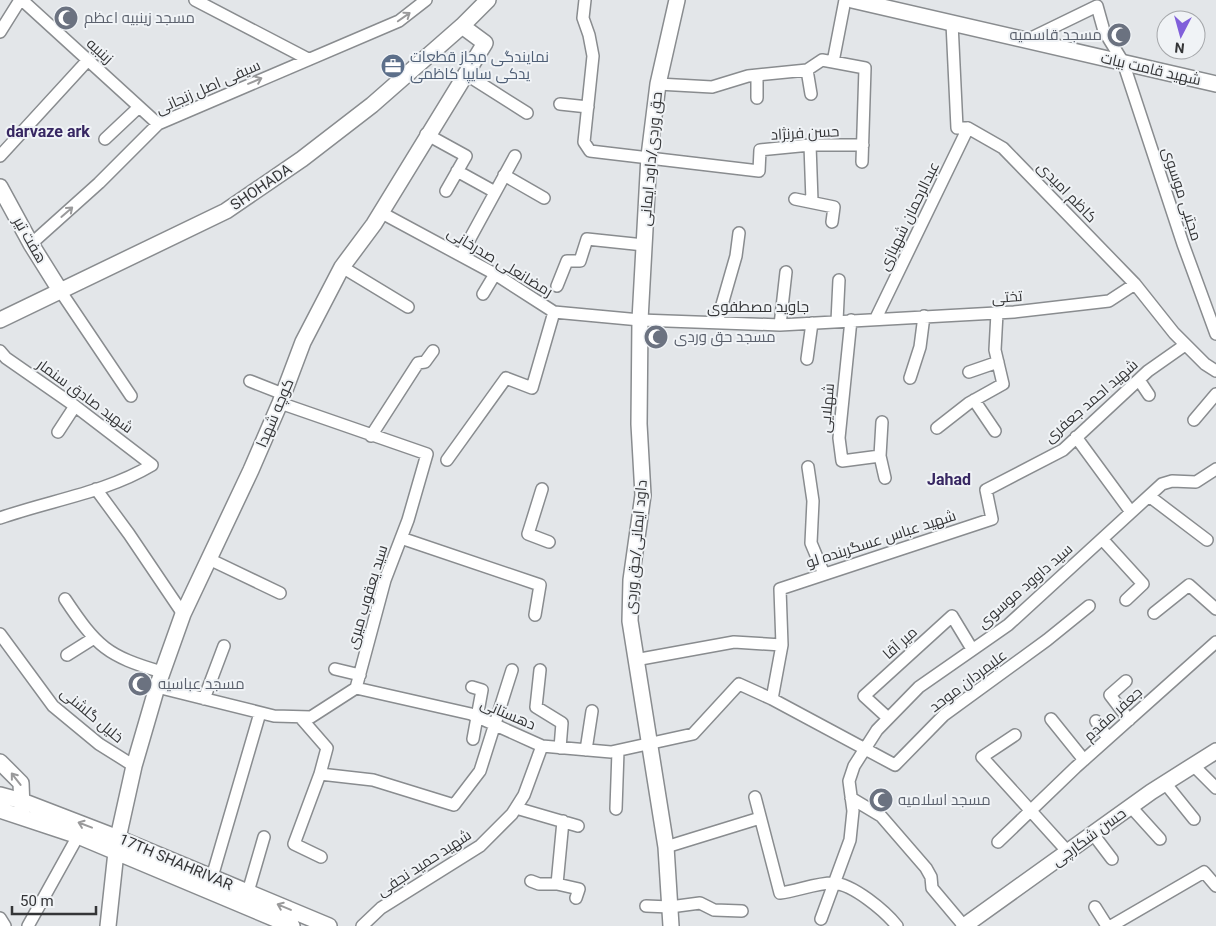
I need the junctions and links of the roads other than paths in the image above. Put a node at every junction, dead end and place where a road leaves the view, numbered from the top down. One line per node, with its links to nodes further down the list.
1 (21, 0): 11 (street, زینبیه); 14 (street, زینبیه)
2 (195, 0): 13 (street)
3 (488, 0): 10 (street, SHOHADA)
4 (586, 0): 25 (street)
5 (677, 0): 20 (street, حق وردی/داود ایمانی)
6 (845, 0): 15 (street)
7 (852, 0): 9 (street, شهید قامت بیات)
8 (423, 1): 13 (street, سیفی اصل زنجانی, one-way to 8)
9 (952, 23): 12 (street, شهید قامت بیات); 29 (street, کاظم امیدی)
10 (462, 26): 18 (street, کوچه شهدا); 58 (street, SHOHADA)
11 (0, 32)
12 (1027, 40): 16 (street, شهید قامت بیات); 16 (street, مجتبی موسوی)
13 (308, 59): 28 (street, سیفی اصل زنجانی, one-way to 13)
14 (88, 60): 26 (street, زینبیه); 34 (street)
15 (834, 62): 17 (street); 33 (street)
16 (1123, 62): 21 (street, شهید قامت بیات); 72 (street, مجتبی موسوی)
17 (807, 70): 19 (street); 22 (street)
18 (464, 73): 27 (street); 30 (street, کوچه شهدا)
19 (757, 75): 20 (street); 23 (street)
20 (658, 84): 36 (street, حق وردی/داود ایمانی)
21 (1216, 84)
22 (811, 94)
23 (757, 98)
24 (560, 104): 25 (street)
25 (588, 106): 36 (street)
26 (139, 107): 28 (street, زینبیه); 31 (street)
27 (527, 113)
28 (158, 124): 49 (street, سیفی اصل زنجانی, one-way to 28)
29 (968, 128): 56 (street, کاظم امیدی); 64 (street, عبدالرحمان شهبازی)
30 (426, 134): 38 (street); 46 (street, کوچه شهدا)
31 (106, 139)
32 (810, 145): 33 (street, حسن فرنژاد); 36 (street, حسن فرنژاد); 45 (street)
33 (863, 146): 37 (street)
34 (0, 156)
35 (515, 156): 39 (street)
36 (649, 156): 50 (street, حق وردی/داود ایمانی)
37 (862, 162)
38 (457, 171): 41 (street); 42 (street)
39 (504, 175): 42 (street); 43 (street)
40 (0, 187): 49 (street, هفت تیر)
41 (446, 191)
42 (495, 192): 51 (street)
43 (544, 198)
44 (795, 199): 45 (street)
45 (812, 201): 47 (street)
46 (380, 212): 51 (street, رمضانعلی صدرخانی); 52 (street, کوچه شهدا)
47 (832, 222)
48 (739, 233): 69 (street)
49 (31, 244): 58 (street, هفت تیر)
50 (644, 245): 57 (street); 66 (street, حق وردی/داود ایمانی)
51 (461, 255): 54 (street, رمضانعلی صدرخانی)
52 (342, 267): 60 (street); 86 (street, کوچه شهدا)
53 (786, 272): 71 (street)
54 (495, 274): 59 (street); 61 (street, رمضانعلی صدرخانی)
55 (840, 280): 68 (street)
56 (1135, 284): 62 (street, تختی); 73 (street, کاظم امیدی)
57 (557, 286)
58 (61, 292): 65 (street, SHOHADA); 85 (street)
59 (483, 294)
60 (408, 307)
61 (554, 312): 66 (street, رمضانعلی صدرخانی); 97 (street)
62 (997, 313): 63 (street, تختی); 77 (street)
63 (924, 316): 64 (street, تختی); 80 (street)
64 (876, 318): 67 (street, جاوید مصطفوی)
65 (0, 320)
66 (640, 320): 69 (street, جاوید مصطفوی); 128 (street, داود ایمانی/حق وردی)
67 (851, 320): 68 (street, جاوید مصطفوی); 96 (street, شهلایی)
68 (837, 321): 70 (street, جاوید مصطفوی)
69 (717, 322): 71 (street, جاوید مصطفوی)
70 (812, 323): 71 (street, جاوید مصطفوی); 76 (street)
71 (780, 325)
72 (1216, 334)
73 (1185, 345): 78 (street, کاظم امیدی); 81 (street, شهید احمد جعفری)
74 (0, 351): 88 (street, شهید صادق سنمار)
75 (433, 351): 94 (street)
76 (807, 359)
77 (998, 362): 79 (street); 87 (street)
78 (1216, 371)
79 (969, 372)
80 (910, 378)
81 (1139, 380): 83 (street); 95 (street, شهید احمد جعفری)
82 (250, 381): 86 (street)
83 (1149, 394)
84 (1216, 394): 89 (street)
85 (131, 396)
86 (282, 398): 94 (street); 111 (street, کوچه شهدا)
87 (974, 400): 91 (street); 92 (street)
88 (74, 406): 93 (street); 101 (street, شهید صادق سنمار)
89 (1194, 420)
90 (882, 422): 96 (street)
91 (937, 428)
92 (995, 431)
93 (58, 432)
94 (371, 436): 107 (street, سید یعقوب میری)
95 (1076, 438): 104 (street); 106 (street, شهید احمد جعفری)
96 (880, 456): 100 (street)
97 (447, 460)
98 (808, 467): 112 (street)
99 (1216, 469): 103 (street, سید داوود موسوی)
100 (885, 478)
101 (96, 489): 105 (street); 119 (street)
102 (542, 489): 110 (street)
103 (1149, 496): 104 (street, سید داوود موسوی); 109 (street)
104 (1131, 512): 108 (street, سید داوود موسوی)
105 (2, 513)
106 (992, 519): 112 (street, شهید عباس عسگربنده لو)
107 (401, 538): 120 (street); 133 (street, سید یعقوب میری)
108 (1102, 539): 115 (street); 126 (street, سید داوود موسوی)
109 (1207, 540)
110 (549, 542)
111 (209, 559): 113 (street); 119 (street, کوچه شهدا)
112 (824, 574): 124 (street, شهید عباس عسگربنده لو)
113 (280, 593)
114 (65, 599): 122 (street)
115 (1126, 600)
116 (1089, 606): 155 (street, علیمردان موحد)
117 (1216, 609): 118 (street)
118 (1154, 613)
119 (183, 614): 132 (street, کوچه شهدا)
120 (536, 615)
121 (0, 634): 162 (street, خلیل گلشنی)
122 (94, 638): 127 (street); 132 (street)
123 (1216, 642): 146 (street, جعفر مقدم)
124 (782, 645): 128 (street); 138 (street)
125 (224, 646): 139 (street)
126 (972, 650): 144 (street, سید داوود موسوی); 144 (street, میر آقا)
127 (67, 655)
128 (635, 660): 152 (street, داود ایمانی/حق وردی)
129 (335, 669): 133 (street)
130 (512, 670): 148 (street)
131 (540, 670): 154 (street)
132 (162, 672): 135 (street, کوچه شهدا)
133 (360, 674): 137 (street, سید یعقوب میری)
134 (1126, 681): 146 (street)
135 (157, 687): 139 (street); 162 (street, کوچه شهدا)
136 (472, 687): 142 (street)
137 (356, 688): 142 (street, دهستانی); 143 (street)
138 (772, 698): 152 (street, دهستانی); 155 (street)
139 (204, 699): 141 (street)
140 (592, 711): 156 (street)
141 (260, 713): 143 (street); 189 (street)
142 (477, 716): 148 (street, دهستانی); 151 (street)
143 (300, 717): 163 (street)
144 (888, 718): 155 (street, سید داوود موسوی)
145 (1050, 719): 159 (street)
146 (1129, 720): 150 (street, جعفر مقدم)
147 (1096, 721): 150 (street)
148 (496, 724): 153 (street, دهستانی); 163 (street)
149 (1015, 735): 174 (street)
150 (1108, 738): 159 (street, جعفر مقدم)
151 (473, 739)
152 (649, 743): 157 (street, دهستانی); 185 (street, داود ایمانی/حق وردی)
153 (542, 746): 154 (street, دهستانی); 171 (street, شهید حمید نجفی)
154 (560, 748): 156 (street, دهستانی)
155 (867, 748): 168 (street, سید داوود موسوی)
156 (586, 750): 157 (street, دهستانی)
157 (618, 751): 172 (street)
158 (1216, 751): 161 (street, حسن شکارچی)
159 (1084, 760): 174 (street, جعفر مقدم)
160 (0, 762): 170 (street, one-way to 160)
161 (1193, 765): 164 (street, حسن شکارچی); 165 (street)
162 (134, 766): 184 (street, کوچه شهدا)
163 (320, 774): 187 (street)
164 (1165, 783): 169 (street, حسن شکارچی); 176 (street)
165 (1216, 788)
166 (0, 795): 170 (street, 17TH SHAHRIVAR)
167 (755, 797): 175 (street)
168 (851, 798): 191 (street, سید داوود موسوی); 210 (street)
169 (1131, 807): 179 (street, حسن شکارچی); 182 (street)
170 (22, 808): 173 (street, 17TH SHAHRIVAR); 180 (street, 17TH SHAHRIVAR); 184 (street, 17TH SHAHRIVAR, one-way to 170)
171 (516, 808): 177 (street); 207 (street, شهید حمید نجفی)
172 (616, 809)
173 (0, 810)
174 (1031, 810): 183 (street, جعفر مقدم); 186 (street)
175 (760, 818): 185 (street); 191 (street)
176 (1194, 819)
177 (563, 822): 178 (street); 192 (street)
178 (578, 826)
179 (1093, 834): 186 (street, حسن شکارچی); 188 (street)
180 (78, 836): 184 (street, 17TH SHAHRIVAR); 203 (street)
181 (264, 837): 194 (street)
182 (1160, 839)
183 (998, 842)
184 (117, 845): 189 (street, 17TH SHAHRIVAR); 204 (street, کوچه شهدا); 205 (street, 17TH SHAHRIVAR)
185 (666, 847): 197 (street, داود ایمانی/حق وردی)
186 (1068, 852): 210 (street, حسن شکارچی)
187 (320, 857)
188 (1112, 859)
189 (212, 877): 194 (street, 17TH SHAHRIVAR)
190 (531, 881): 192 (street)
191 (834, 883): 201 (street, سید داوود موسوی); 209 (street)
192 (557, 884): 195 (street)
193 (1216, 886): 212 (street)
194 (248, 892): 206 (street, 17TH SHAHRIVAR, one-way to 194)
195 (576, 898)
196 (646, 906): 197 (street)
197 (670, 907): 199 (street); 208 (street, داود ایمانی/حق وردی)
198 (1095, 907): 211 (street)
199 (742, 911)
200 (0, 918): 202 (street)
201 (821, 919)
202 (5, 926)
203 (28, 926)
204 (108, 926)
205 (292, 926)
206 (329, 926)
207 (362, 926)
208 (671, 926)
209 (897, 926)
210 (964, 926)
211 (1106, 926)
212 (1111, 926)

